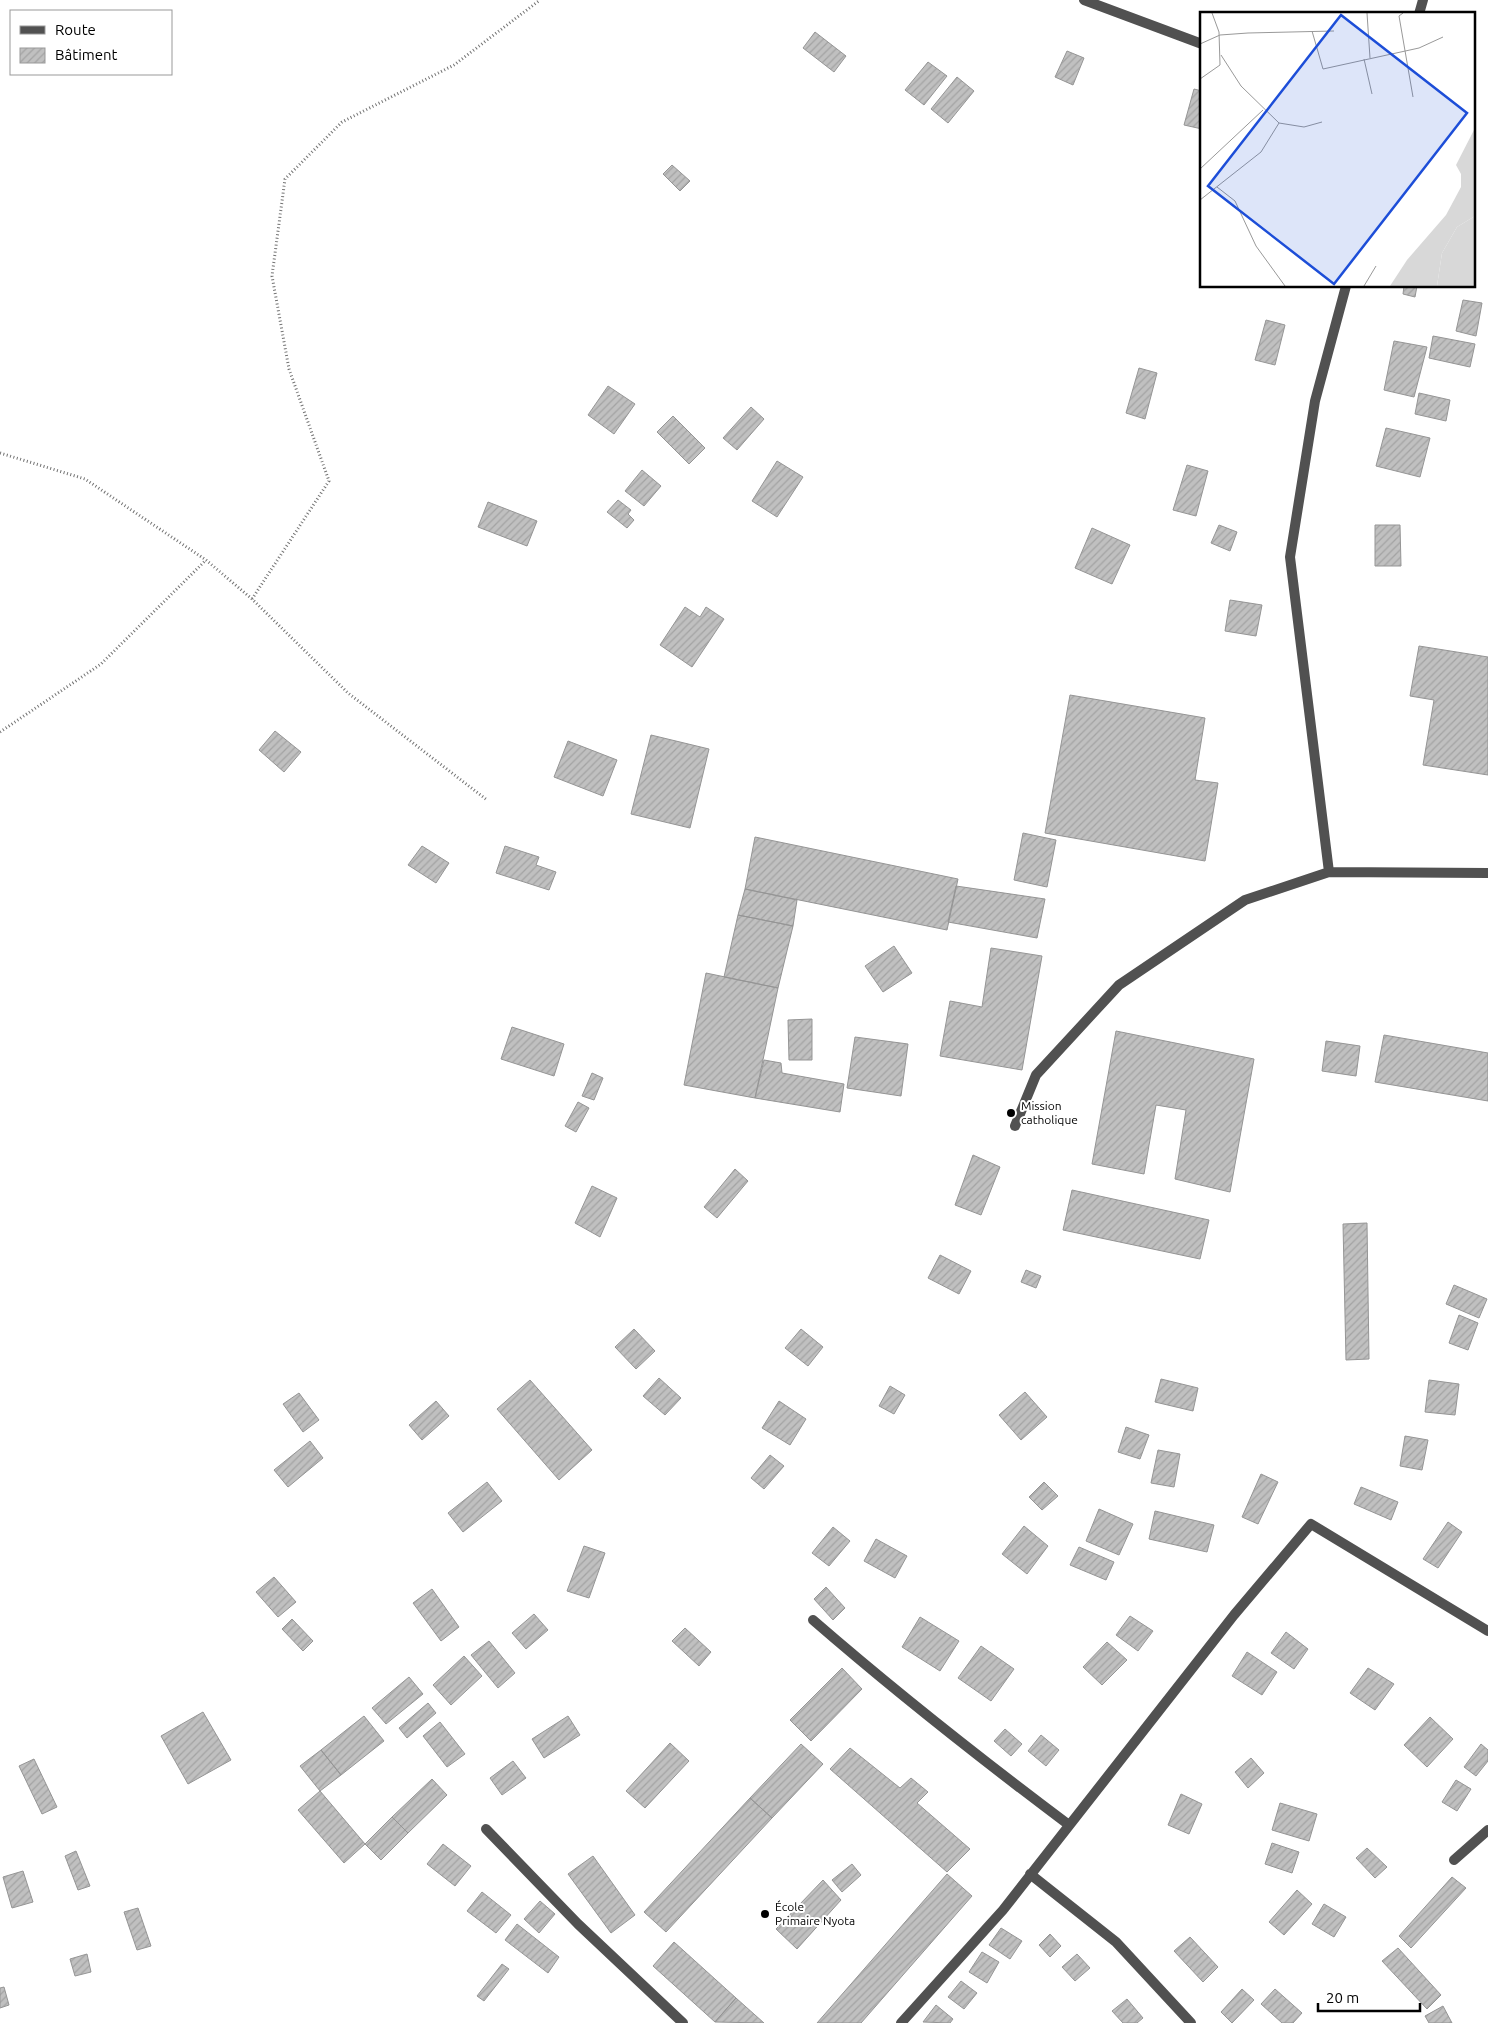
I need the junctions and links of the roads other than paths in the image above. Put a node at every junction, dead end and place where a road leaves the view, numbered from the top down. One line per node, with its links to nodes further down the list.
1 (1084, 0): 2 (street)
2 (1200, 43)
3 (1345, 288): 4 (street)
4 (1329, 872): 5 (street); 6 (street)
5 (1488, 873)
6 (1015, 1126)
7 (813, 1620): 9 (street)
8 (1488, 1631): 9 (street)
9 (1069, 1824): 13 (street)
10 (486, 1829): 14 (street)
11 (1488, 1830): 12 (street)
12 (1454, 1860)
13 (1030, 1874): 15 (street); 16 (street)
14 (683, 2023)
15 (901, 2023)
16 (1191, 2023)

